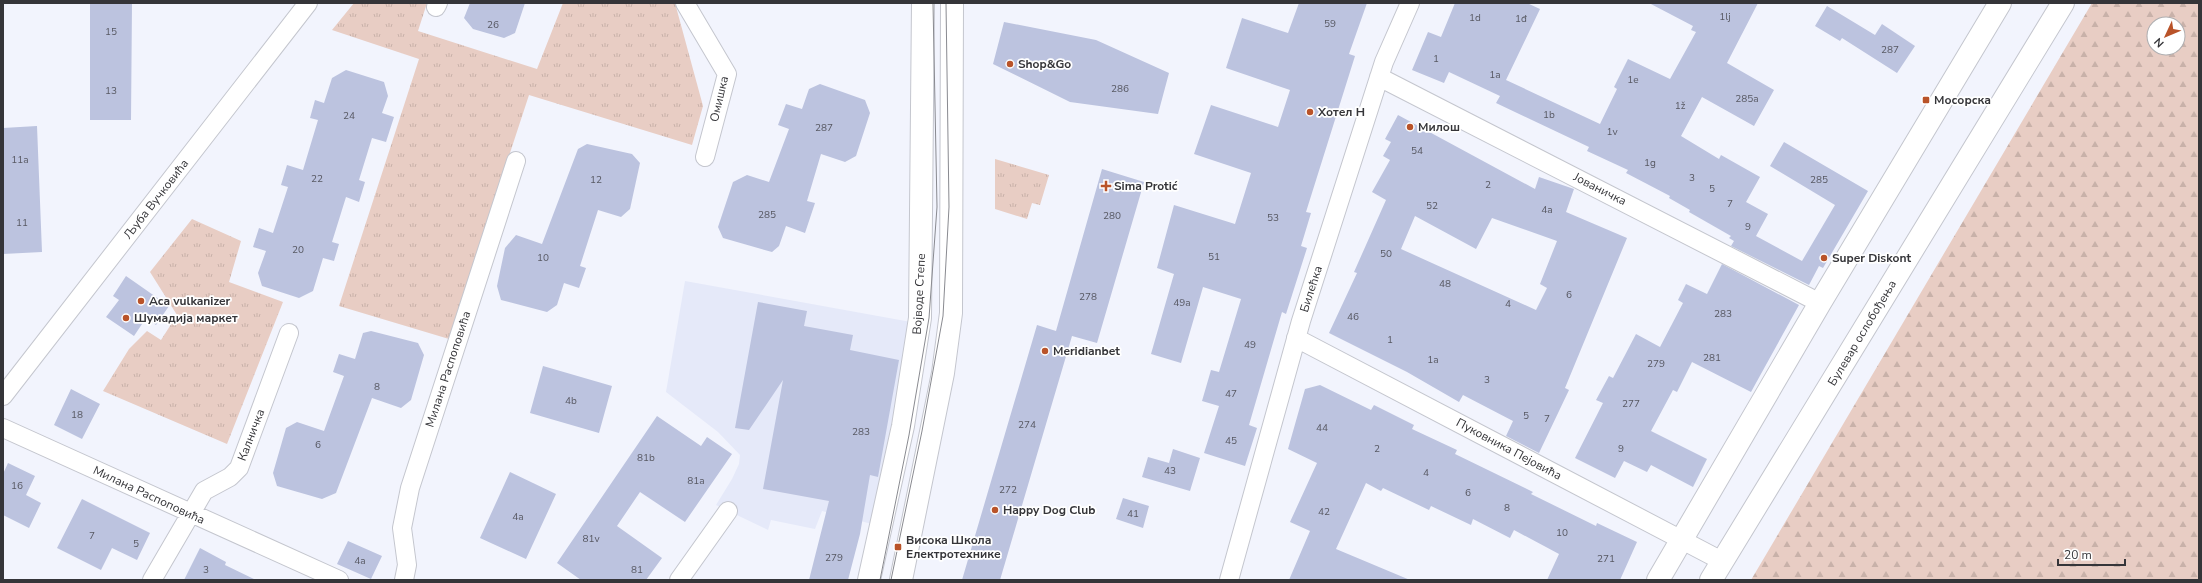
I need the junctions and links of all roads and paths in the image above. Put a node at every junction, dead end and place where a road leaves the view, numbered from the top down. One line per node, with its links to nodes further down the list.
1 (308, 3): 14 (street, Љуба Вучковића)
2 (685, 3): 9 (street, Омишка)
3 (923, 3): 24 (main road, Војводе Степе)
4 (952, 3): 25 (main road)
5 (1410, 3): 8 (street, Билећка)
6 (2000, 3): 11 (main road)
7 (2062, 3): 19 (main road, Булевар ослобођења)
8 (1379, 78): 11 (street, Јованичка); 13 (street, Билећка)
9 (705, 157)
10 (516, 161): 22 (street, Милана Распоповића)
11 (1820, 303): 18 (main road)
12 (289, 333): 17 (street, Калничка)
13 (1296, 338): 18 (street, Пуковника Пејовића); 26 (street, Билећка)
14 (3, 396)
15 (3, 428): 17 (street, Милана Распоповића)
16 (728, 510): 23 (street)
17 (190, 514): 20 (street, Калничка); 21 (street, Милана Распоповића)
18 (1682, 540): 19 (street, Пуковника Пејовића); 27 (main road)
19 (1722, 561): 28 (main road, Булевар ослобођења)
20 (152, 580)
21 (339, 580)
22 (404, 580)
23 (679, 580)
24 (869, 580)
25 (901, 580)
26 (1229, 580)
27 (1658, 580)
28 (1711, 580)

